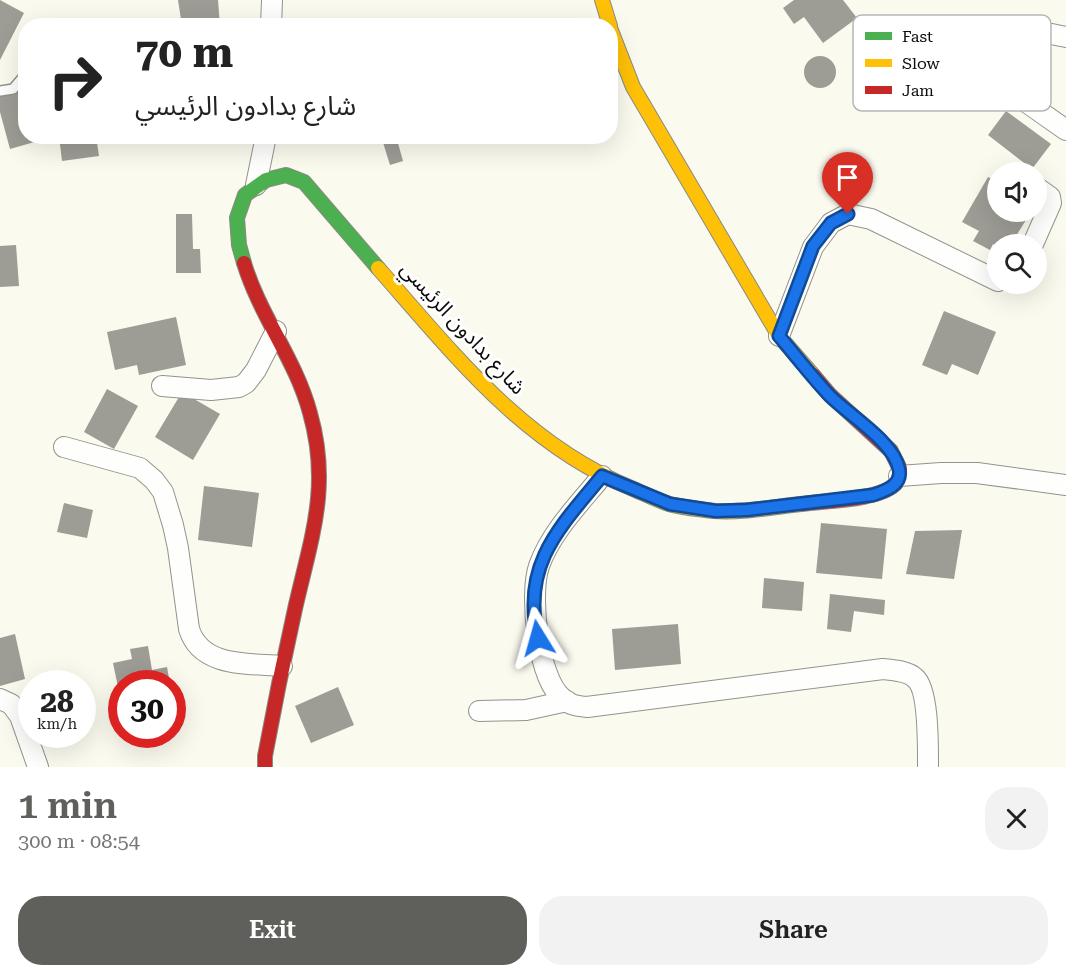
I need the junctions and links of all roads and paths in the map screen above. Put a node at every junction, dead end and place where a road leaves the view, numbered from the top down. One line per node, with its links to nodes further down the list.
1 (272, 0): 3 (street)
2 (602, 0): 4 (main road)
3 (271, 18)
4 (607, 18)
5 (1051, 35): 6 (street)
6 (1066, 37)
7 (618, 48): 18 (main road)
8 (18, 83): 9 (lane)
9 (0, 92)
10 (1039, 111): 11 (street)
11 (1066, 130)
12 (264, 144): 13 (street)
13 (256, 185): 17 (main road); 21 (main road, شارع بدادون الرئيسي)
14 (1047, 195): 15 (street)
15 (1047, 212)
16 (987, 276): 18 (street)
17 (276, 331): 19 (street); 24 (main road)
18 (779, 336): 22 (main road)
19 (162, 386)
20 (64, 447): 24 (street)
21 (602, 476): 22 (main road, شارع بدادون الرئيسي); 26 (street)
22 (899, 476): 23 (street)
23 (1066, 485)
24 (282, 666): 29 (main road)
25 (0, 699): 28 (street)
26 (567, 701): 27 (street); 30 (street)
27 (478, 711)
28 (38, 767)
29 (265, 767)
30 (928, 767)

